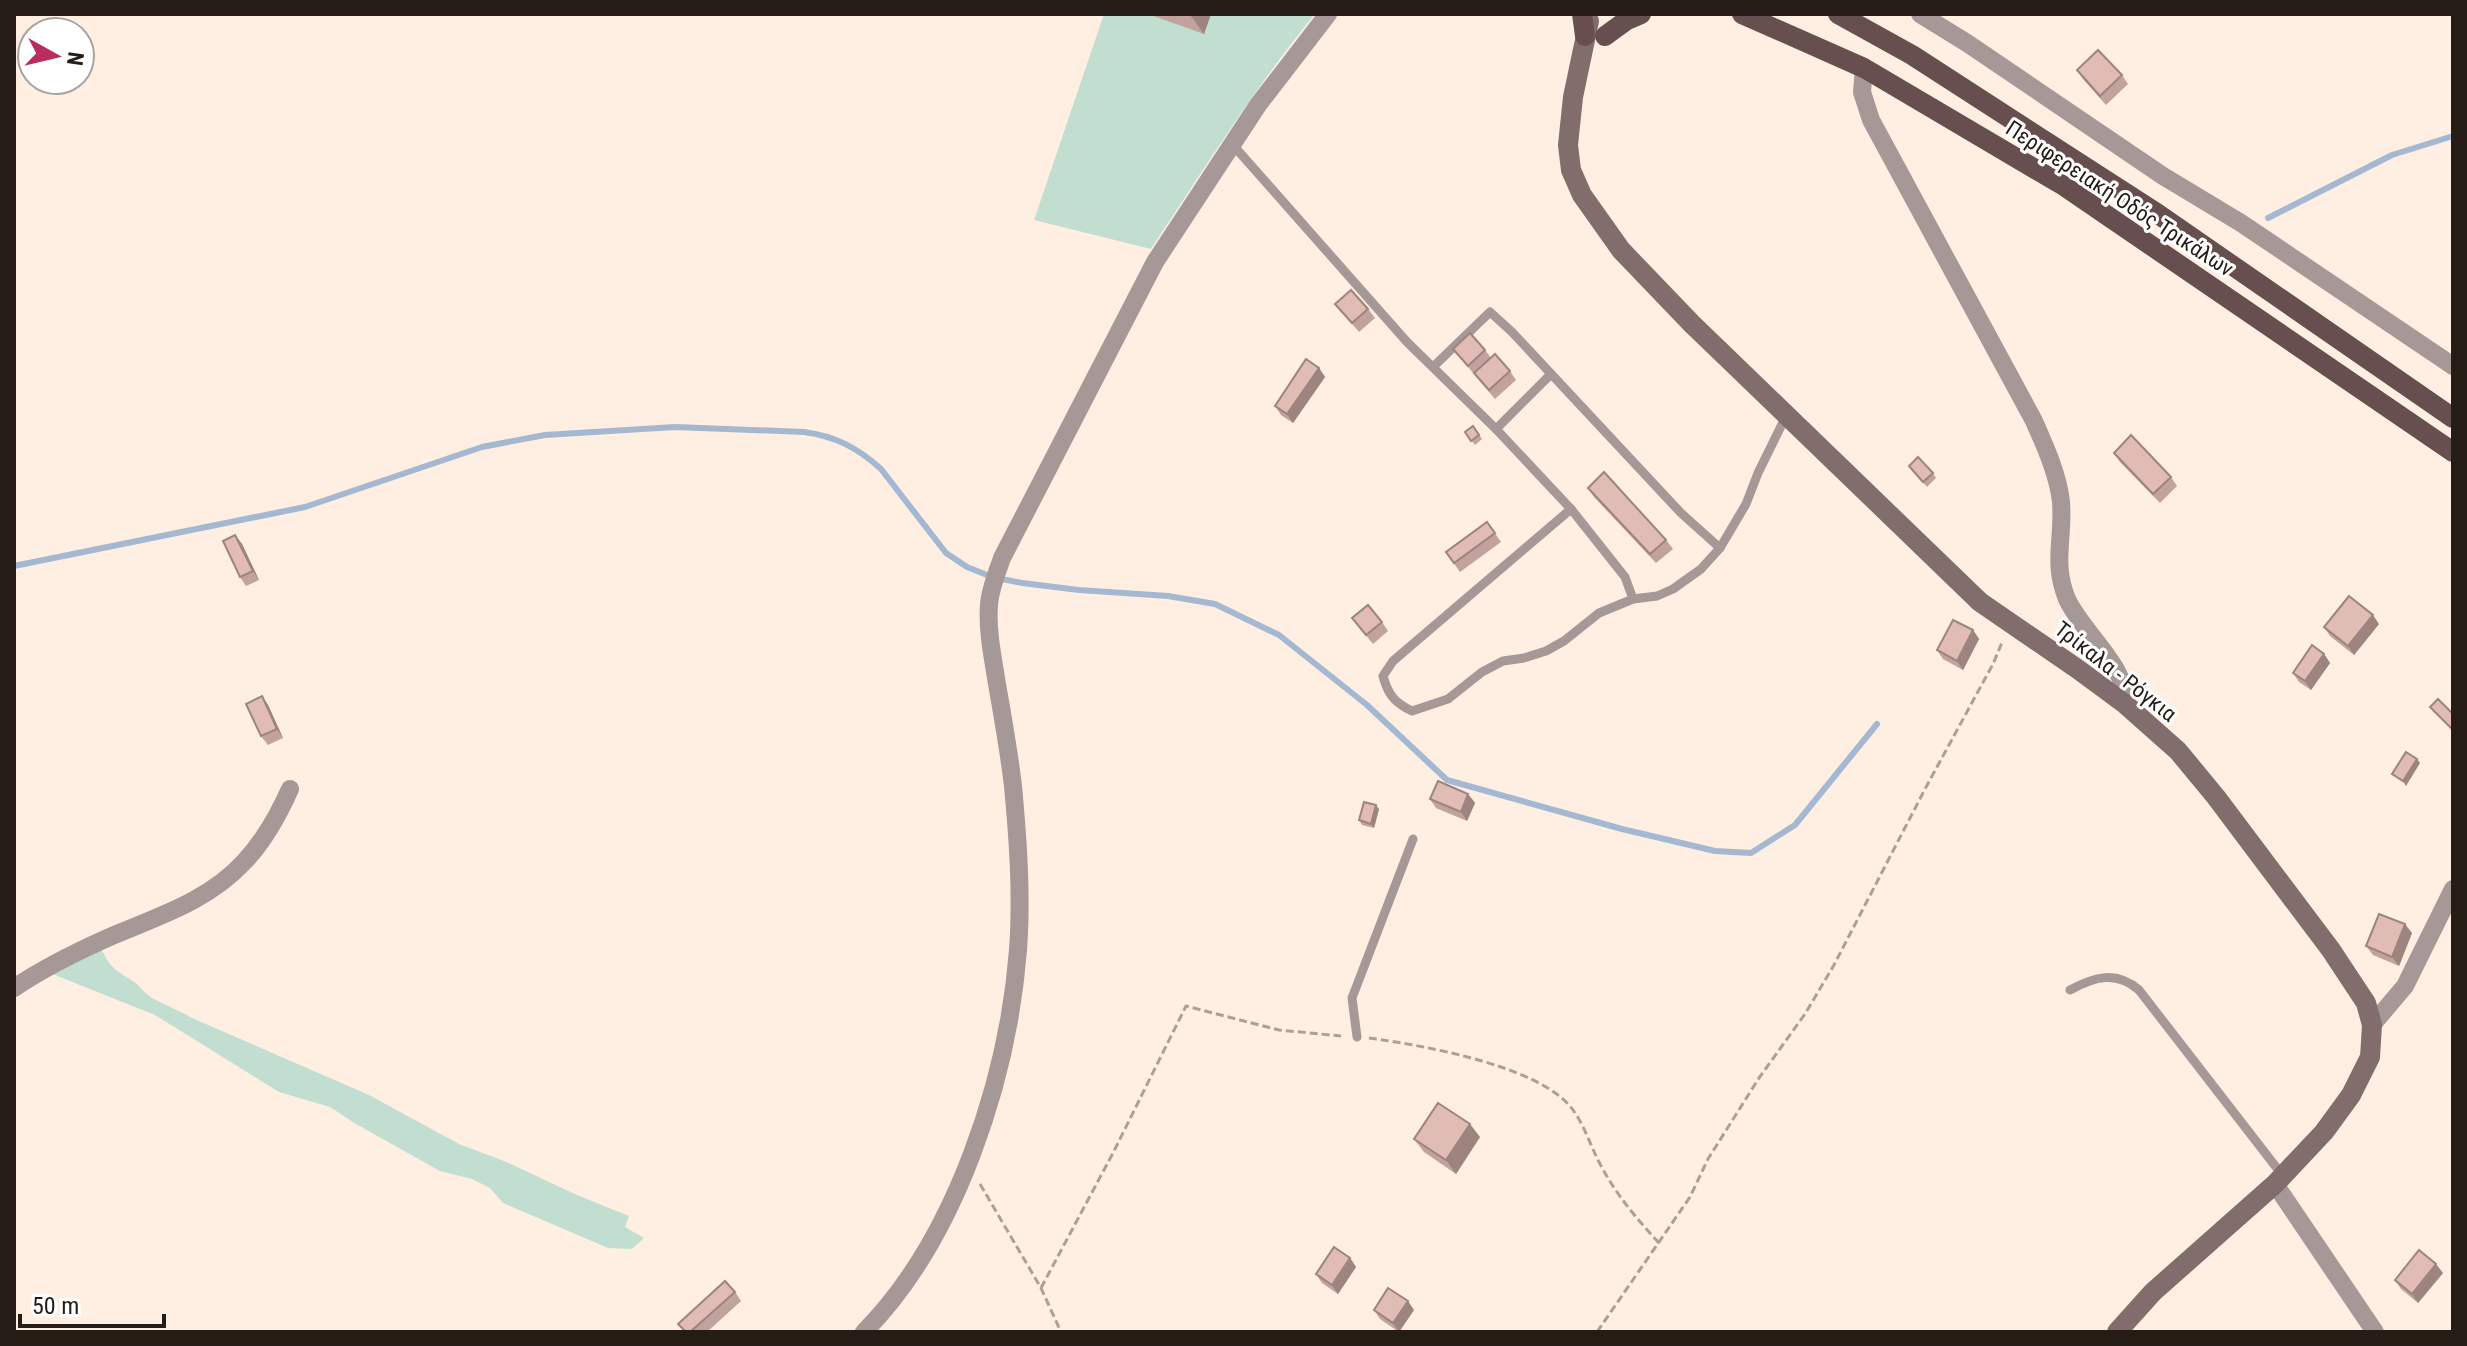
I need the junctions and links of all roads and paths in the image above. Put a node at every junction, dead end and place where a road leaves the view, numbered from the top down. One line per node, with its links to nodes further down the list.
1 (1328, 14): 11 (street)
2 (1582, 14): 9 (main road)
3 (1591, 14): 9 (street, Τρίκαλα - Ρόγκια)
4 (1617, 14): 9 (street, Τρίκαλα - Ρόγκια)
5 (1641, 14): 9 (main road)
6 (1742, 14): 10 (main road, Περιφερειακή Οδός Τρικάλων)
7 (1838, 14): 16 (main road, Περιφερειακή Οδός Τρικάλων)
8 (1920, 14): 13 (street)
9 (1595, 36): 15 (street, Τρίκαλα - Ρόγκια)
10 (1864, 68): 18 (main road, Περιφερειακή Οδός Τρικάλων); 23 (street)
11 (1233, 145): 12 (lane); 31 (street)
12 (1434, 366): 14 (lane); 17 (lane)
13 (2453, 366)
14 (1551, 374): 17 (lane); 20 (lane)
15 (1787, 413): 20 (lane); 22 (street, Τρίκαλα - Ρόγκια)
16 (2453, 418)
17 (1496, 429): 19 (lane)
18 (2453, 452)
19 (1571, 509): 21 (lane); 21 (lane)
20 (1720, 548): 21 (lane)
21 (1633, 599)
22 (2011, 622): 23 (street, Τρίκαλα - Ρόγκια); 33 (path)
23 (2125, 704): 29 (street, Τρίκαλα - Ρόγκια)
24 (290, 789): 27 (street)
25 (1413, 839): 30 (lane)
26 (2453, 889): 29 (street)
27 (14, 988)
28 (2070, 990): 32 (lane)
29 (2372, 1025): 32 (street)
30 (1357, 1037): 33 (path); 34 (path)
31 (968, 1162): 34 (path); 35 (street)
32 (2279, 1180): 38 (street); 39 (street)
33 (1659, 1243): 37 (path)
34 (1041, 1288): 36 (path)
35 (864, 1332)
36 (1061, 1332)
37 (1597, 1332)
38 (2117, 1332)
39 (2375, 1332)

